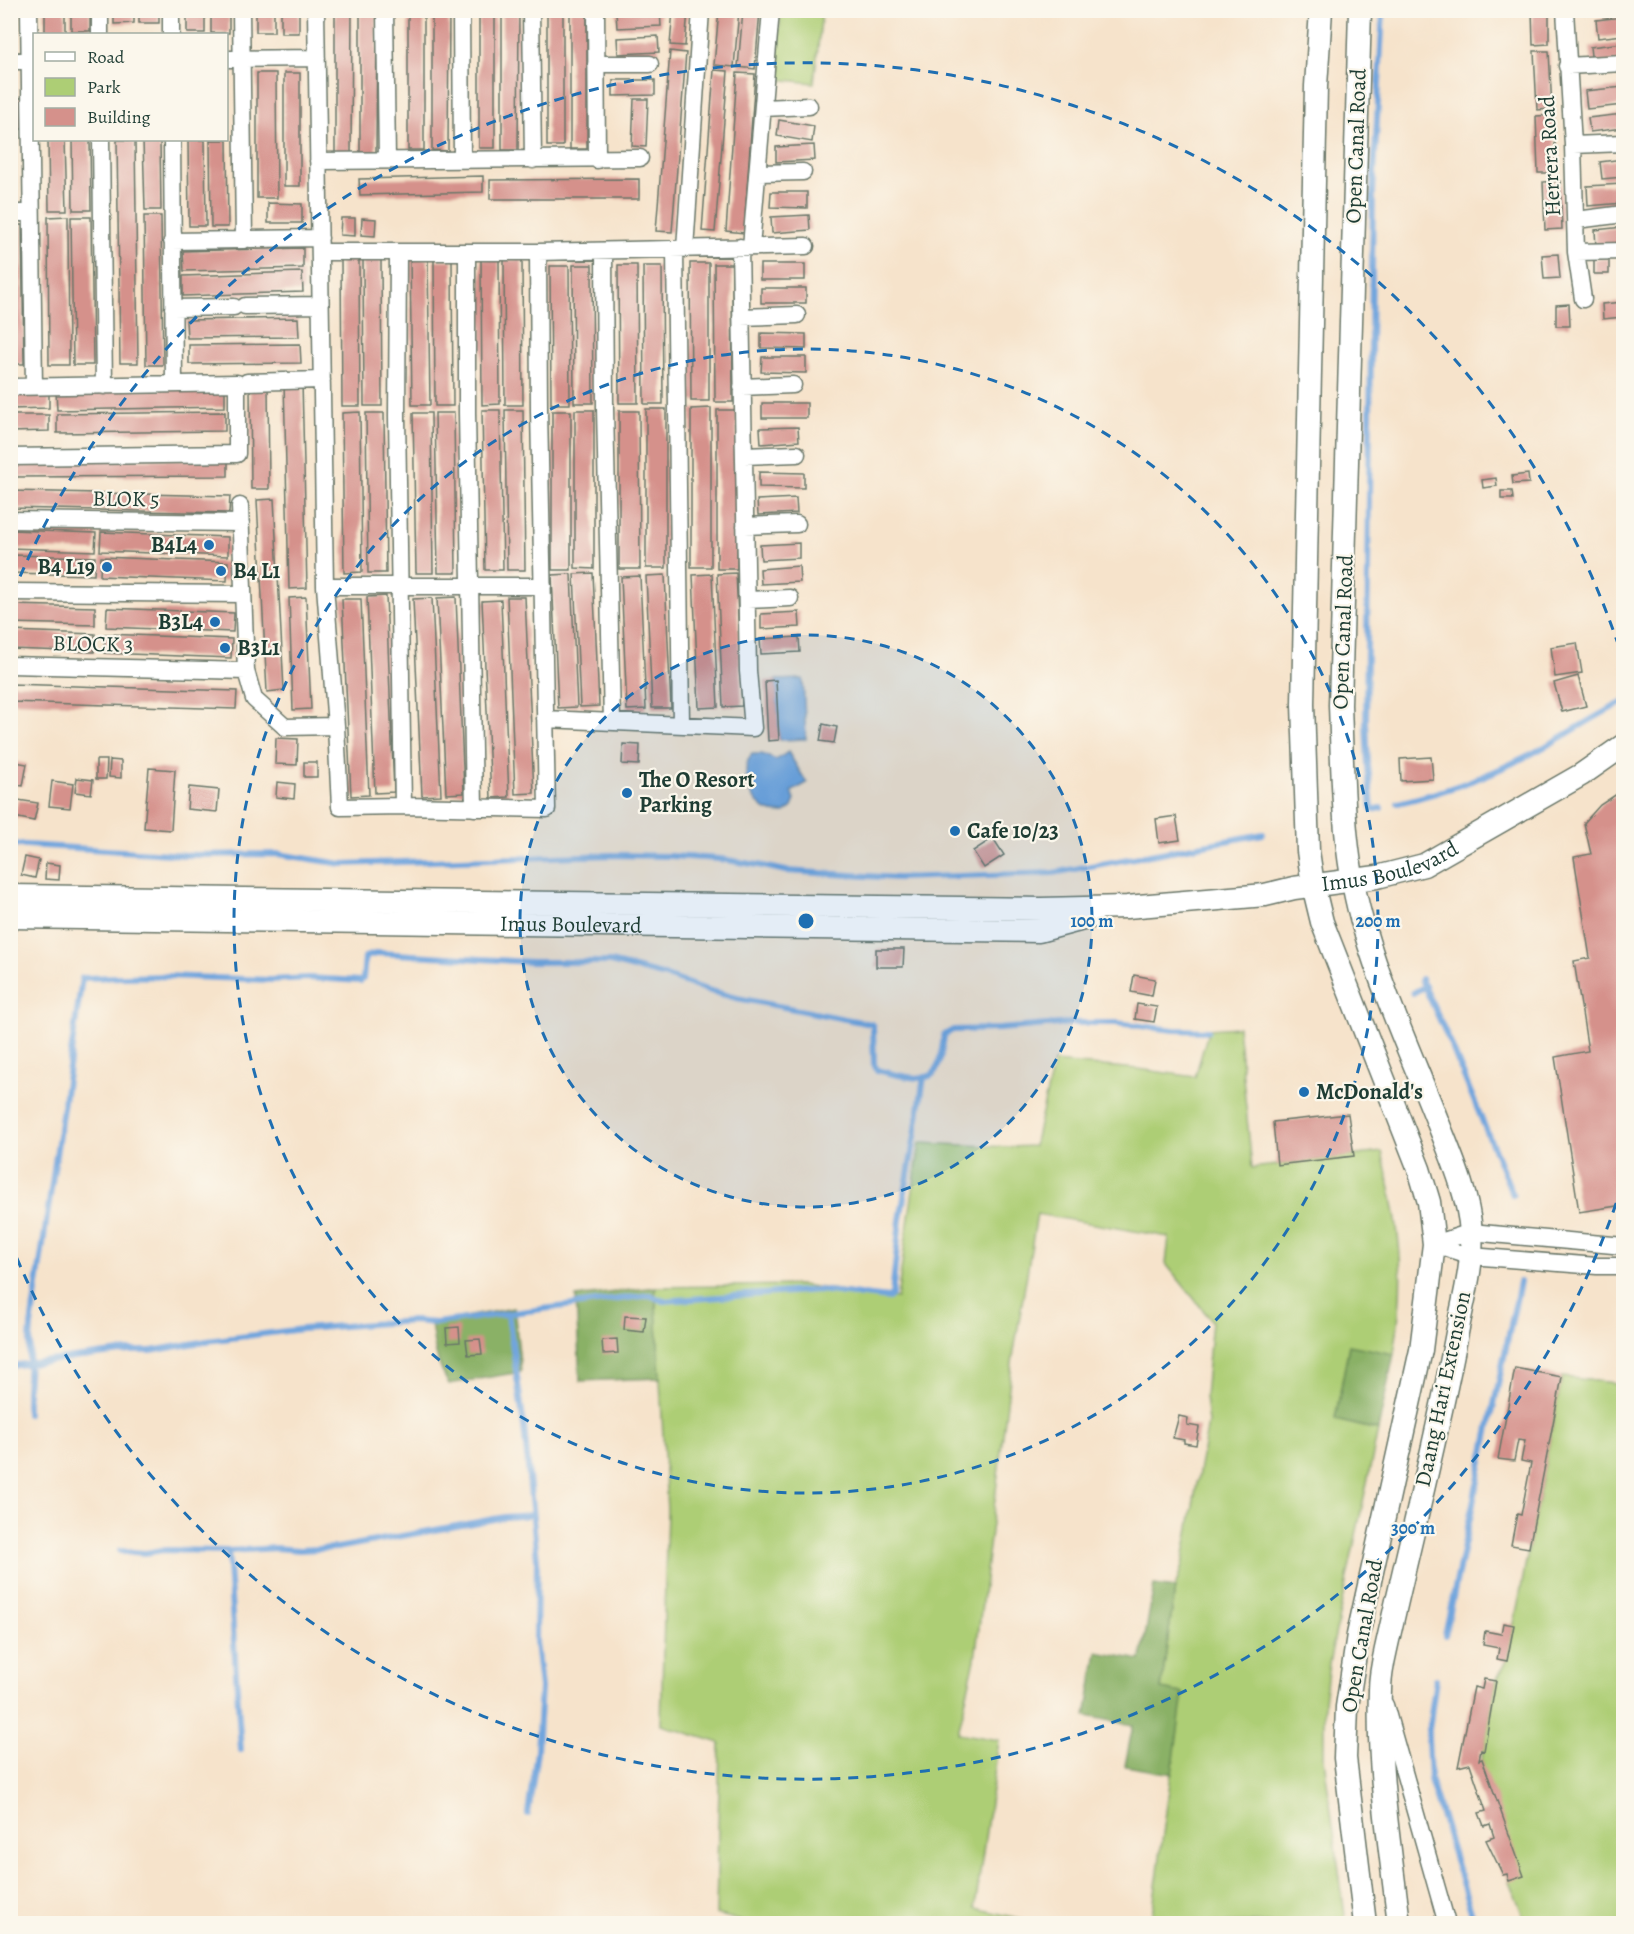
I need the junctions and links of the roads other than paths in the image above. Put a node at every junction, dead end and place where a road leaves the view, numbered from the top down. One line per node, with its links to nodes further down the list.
1 (29, 10): 20 (street)
2 (100, 10): 15 (street)
3 (171, 10): 16 (street)
4 (241, 10): 18 (street)
5 (316, 10): 17 (street)
6 (385, 10): 32 (street)
7 (461, 10): 33 (street)
8 (531, 10): 34 (street)
9 (596, 10): 22 (street)
10 (701, 10): 48 (street)
11 (771, 10): 26 (street)
12 (1321, 10): 94 (main road, Open Canal Road)
13 (1360, 10): 93 (main road, Open Canal Road)
14 (1565, 10): 24 (street, Herrera Road)
15 (100, 33)
16 (171, 33)
17 (317, 58): 18 (street); 36 (street)
18 (234, 59): 44 (street)
19 (10, 61): 20 (street)
20 (32, 61): 40 (street)
21 (1623, 63): 24 (street)
22 (596, 64): 23 (street); 35 (street)
23 (650, 64)
24 (1567, 66): 30 (street, Herrera Road)
25 (809, 106): 26 (street)
26 (763, 108): 38 (street)
27 (101, 141): 64 (street)
28 (172, 141): 44 (street)
29 (1623, 143): 30 (street)
30 (1573, 145): 42 (street, Herrera Road)
31 (640, 158): 35 (street)
32 (387, 160): 33 (street); 36 (street)
33 (462, 160): 34 (street)
34 (533, 160): 35 (street)
35 (597, 160)
36 (318, 161): 45 (street)
37 (803, 172): 38 (street)
38 (758, 173): 47 (street)
39 (10, 213): 40 (street)
40 (31, 213): 66 (street)
41 (1623, 214): 42 (street)
42 (1576, 220): 54 (street, Herrera Road)
43 (250, 239): 45 (street)
44 (172, 240): 57 (street)
45 (320, 245): 51 (street); 56 (street)
46 (806, 246): 47 (street)
47 (746, 247): 48 (street); 59 (street)
48 (680, 249): 49 (street); 88 (street)
49 (604, 251): 53 (street); 87 (street)
50 (1623, 251): 54 (street)
51 (398, 252): 52 (street); 77 (street)
52 (467, 252): 53 (street); 78 (street)
53 (538, 252): 79 (street)
54 (1576, 252): 55 (street, Herrera Road)
55 (1582, 299)
56 (320, 305): 57 (street); 60 (street)
57 (173, 308): 62 (street)
58 (797, 315): 59 (street)
59 (741, 317): 67 (street)
60 (322, 380): 61 (street); 76 (street)
61 (247, 382)
62 (174, 384): 64 (street); 70 (street)
63 (793, 385): 67 (street)
64 (104, 386): 66 (street)
65 (10, 387): 66 (street)
66 (34, 387)
67 (742, 387): 69 (street)
68 (797, 454): 69 (street)
69 (744, 456): 75 (street)
70 (10, 457)
71 (240, 506): 73 (street)
72 (10, 520): 73 (street, BLOK 5)
73 (241, 523): 81 (street)
74 (797, 524): 75 (street)
75 (745, 526): 83 (street)
76 (325, 586): 77 (street); 89 (street)
77 (400, 586): 78 (street); 91 (street)
78 (470, 586): 79 (street); 92 (street)
79 (543, 586): 86 (street)
80 (10, 592): 81 (street)
81 (243, 594): 85 (street)
82 (790, 598): 83 (street)
83 (747, 600): 88 (street)
84 (10, 665): 85 (street, BLOCK 3)
85 (246, 671): 89 (street)
86 (546, 719): 87 (street); 92 (street)
87 (612, 722): 88 (street)
88 (681, 725)
89 (336, 726): 91 (street)
90 (1623, 745): 93 (main road, Imus Boulevard)
91 (403, 806): 92 (street)
92 (474, 808)
93 (1353, 880): 94 (main road, Imus Boulevard); 98 (main road, Open Canal Road)
94 (1314, 885): 96 (main road, Imus Boulevard); 99 (main road, Open Canal Road)
95 (10, 896): 96 (main road, Imus Boulevard)
96 (1128, 907): 97 (main road, Imus Boulevard)
97 (10, 916)
98 (1471, 1232): 99 (street); 100 (street); 101 (main road, Daang Hari Extension)
99 (1434, 1244): 101 (street); 104 (main road, Open Canal Road)
100 (1623, 1246)
101 (1471, 1256): 102 (street); 103 (main road, Daang Hari Extension)
102 (1623, 1266)
103 (1380, 1687): 105 (main road, Open Canal Road); 106 (street, Open Canal Road)
104 (1365, 1923)
105 (1400, 1923)
106 (1447, 1923)

